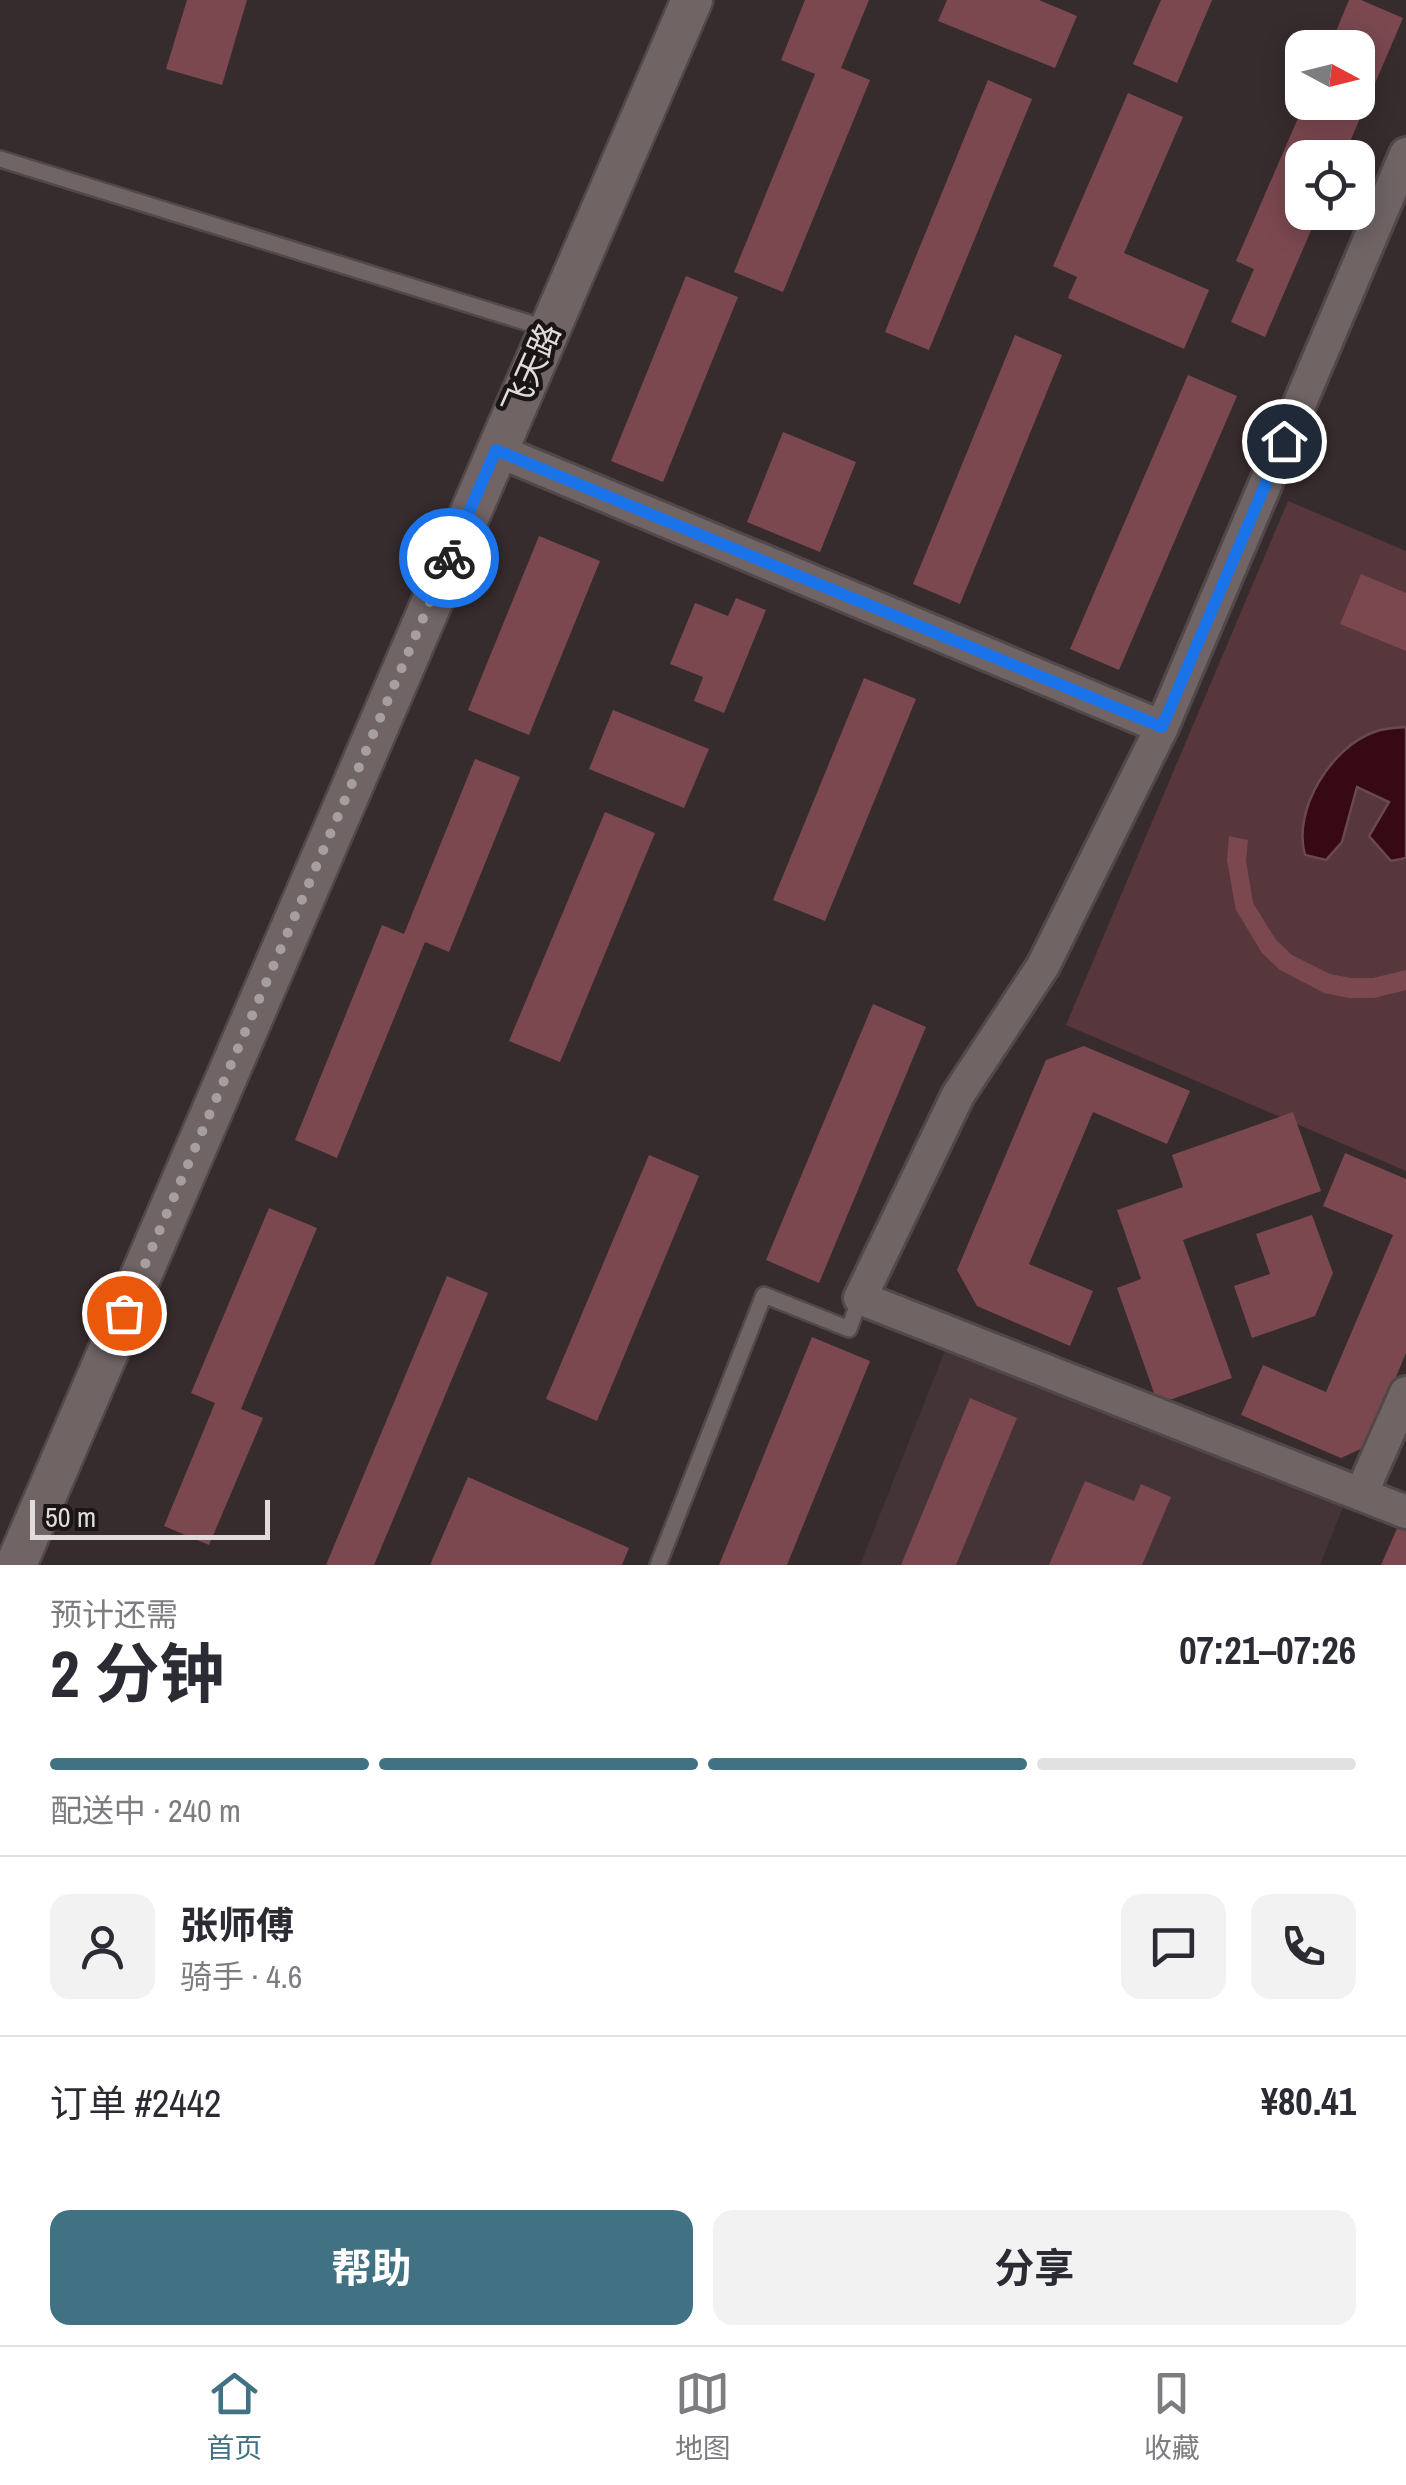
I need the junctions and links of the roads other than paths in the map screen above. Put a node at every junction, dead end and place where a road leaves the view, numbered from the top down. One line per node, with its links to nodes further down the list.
1 (692, 0): 4 (street, 飞天路)
2 (1406, 154): 6 (street)
3 (0, 158): 4 (lane)
4 (548, 330): 5 (street, 飞天路)
5 (496, 450): 6 (street); 11 (street, 飞天路)
6 (1162, 727): 7 (street)
7 (860, 1298): 9 (street); 12 (lane)
8 (1406, 1393): 9 (street)
9 (1361, 1494): 10 (street)
10 (1406, 1512)
11 (16, 1565)
12 (658, 1565)

